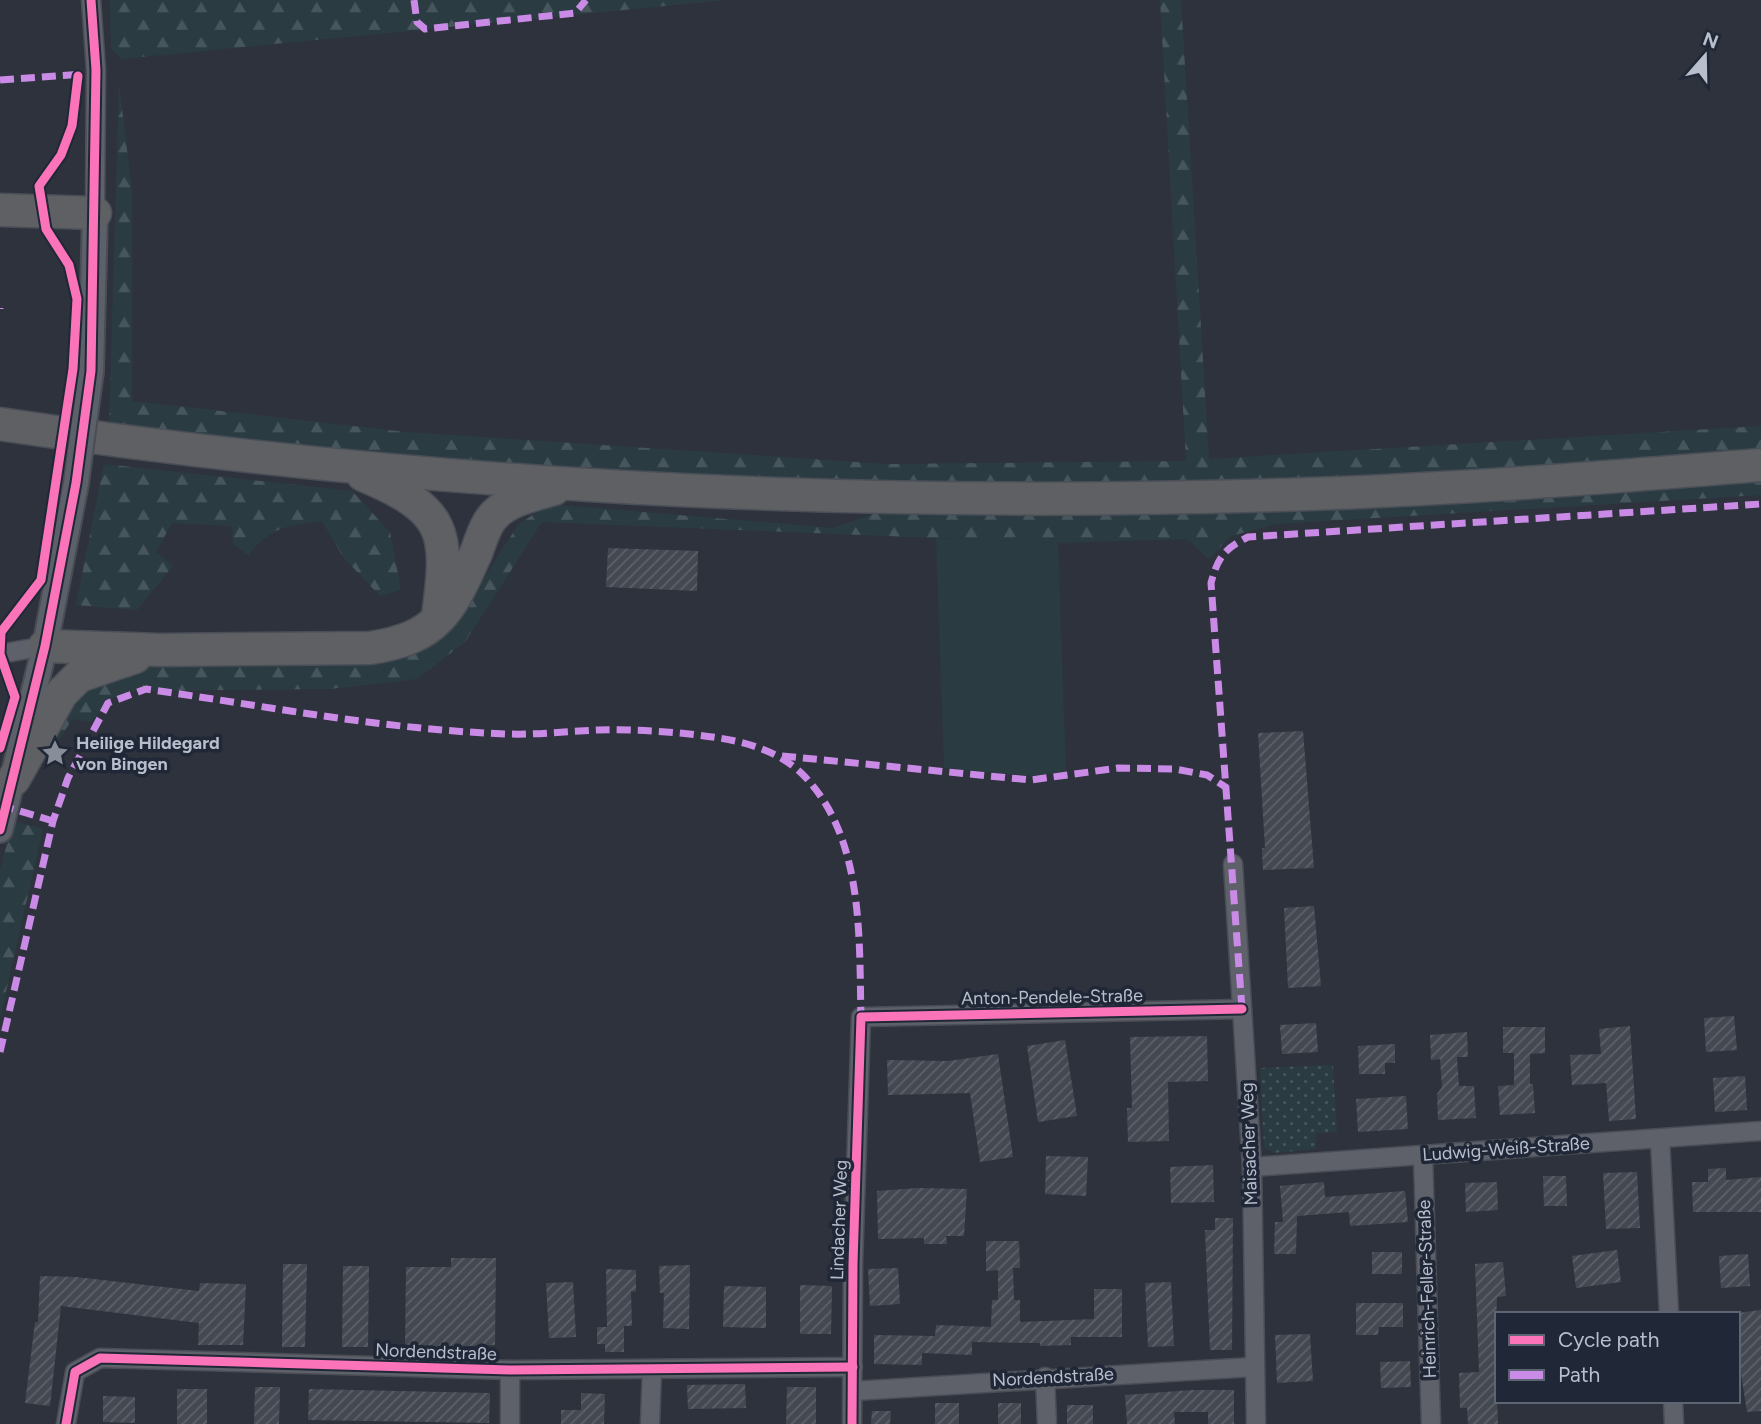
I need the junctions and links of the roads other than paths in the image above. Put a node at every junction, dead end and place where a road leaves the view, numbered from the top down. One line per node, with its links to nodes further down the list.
1 (91, 0): 3 (street)
2 (0, 210): 3 (highway)
3 (95, 213): 9 (street, bridge)
4 (0, 424): 6 (highway)
5 (1761, 465): 7 (highway)
6 (342, 467): 7 (highway); 8 (highway)
7 (569, 484): 8 (highway)
8 (437, 620): 10 (highway)
9 (44, 646): 10 (highway); 11 (street); 12 (street)
10 (160, 650): 12 (highway)
11 (0, 654)
12 (14, 779): 13 (street)
13 (0, 830)
14 (1233, 864): 15 (street, Maisacher Weg)
15 (1242, 1009): 16 (street, Anton-Pendele-Straße); 20 (street, Maisacher Weg)
16 (862, 1017): 22 (street, Lindacher Weg)
17 (1761, 1131): 18 (street, Ludwig-Weiß-Straße)
18 (1660, 1140): 19 (street, Ludwig-Weiß-Straße); 21 (street)
19 (1423, 1155): 20 (street, Ludwig-Weiß-Straße); 35 (street, Heinrich-Feller-Straße)
20 (1252, 1167): 23 (street, Maisacher Weg)
21 (1669, 1312)
22 (853, 1367): 24 (street, Nordendstraße); 27 (street, Lindacher Weg)
23 (1253, 1367): 26 (street, Nordendstraße); 34 (street, Maisacher Weg)
24 (652, 1369): 25 (street, Nordendstraße); 31 (street)
25 (510, 1370): 29 (street, Nordendstraße); 30 (street)
26 (1045, 1377): 27 (street, Nordendstraße); 33 (street)
27 (853, 1391): 32 (street, Lindacher Weg)
28 (1673, 1403): 36 (street)
29 (66, 1424)
30 (510, 1424)
31 (650, 1424)
32 (852, 1424)
33 (1046, 1424)
34 (1256, 1424)
35 (1431, 1424)
36 (1674, 1424)

